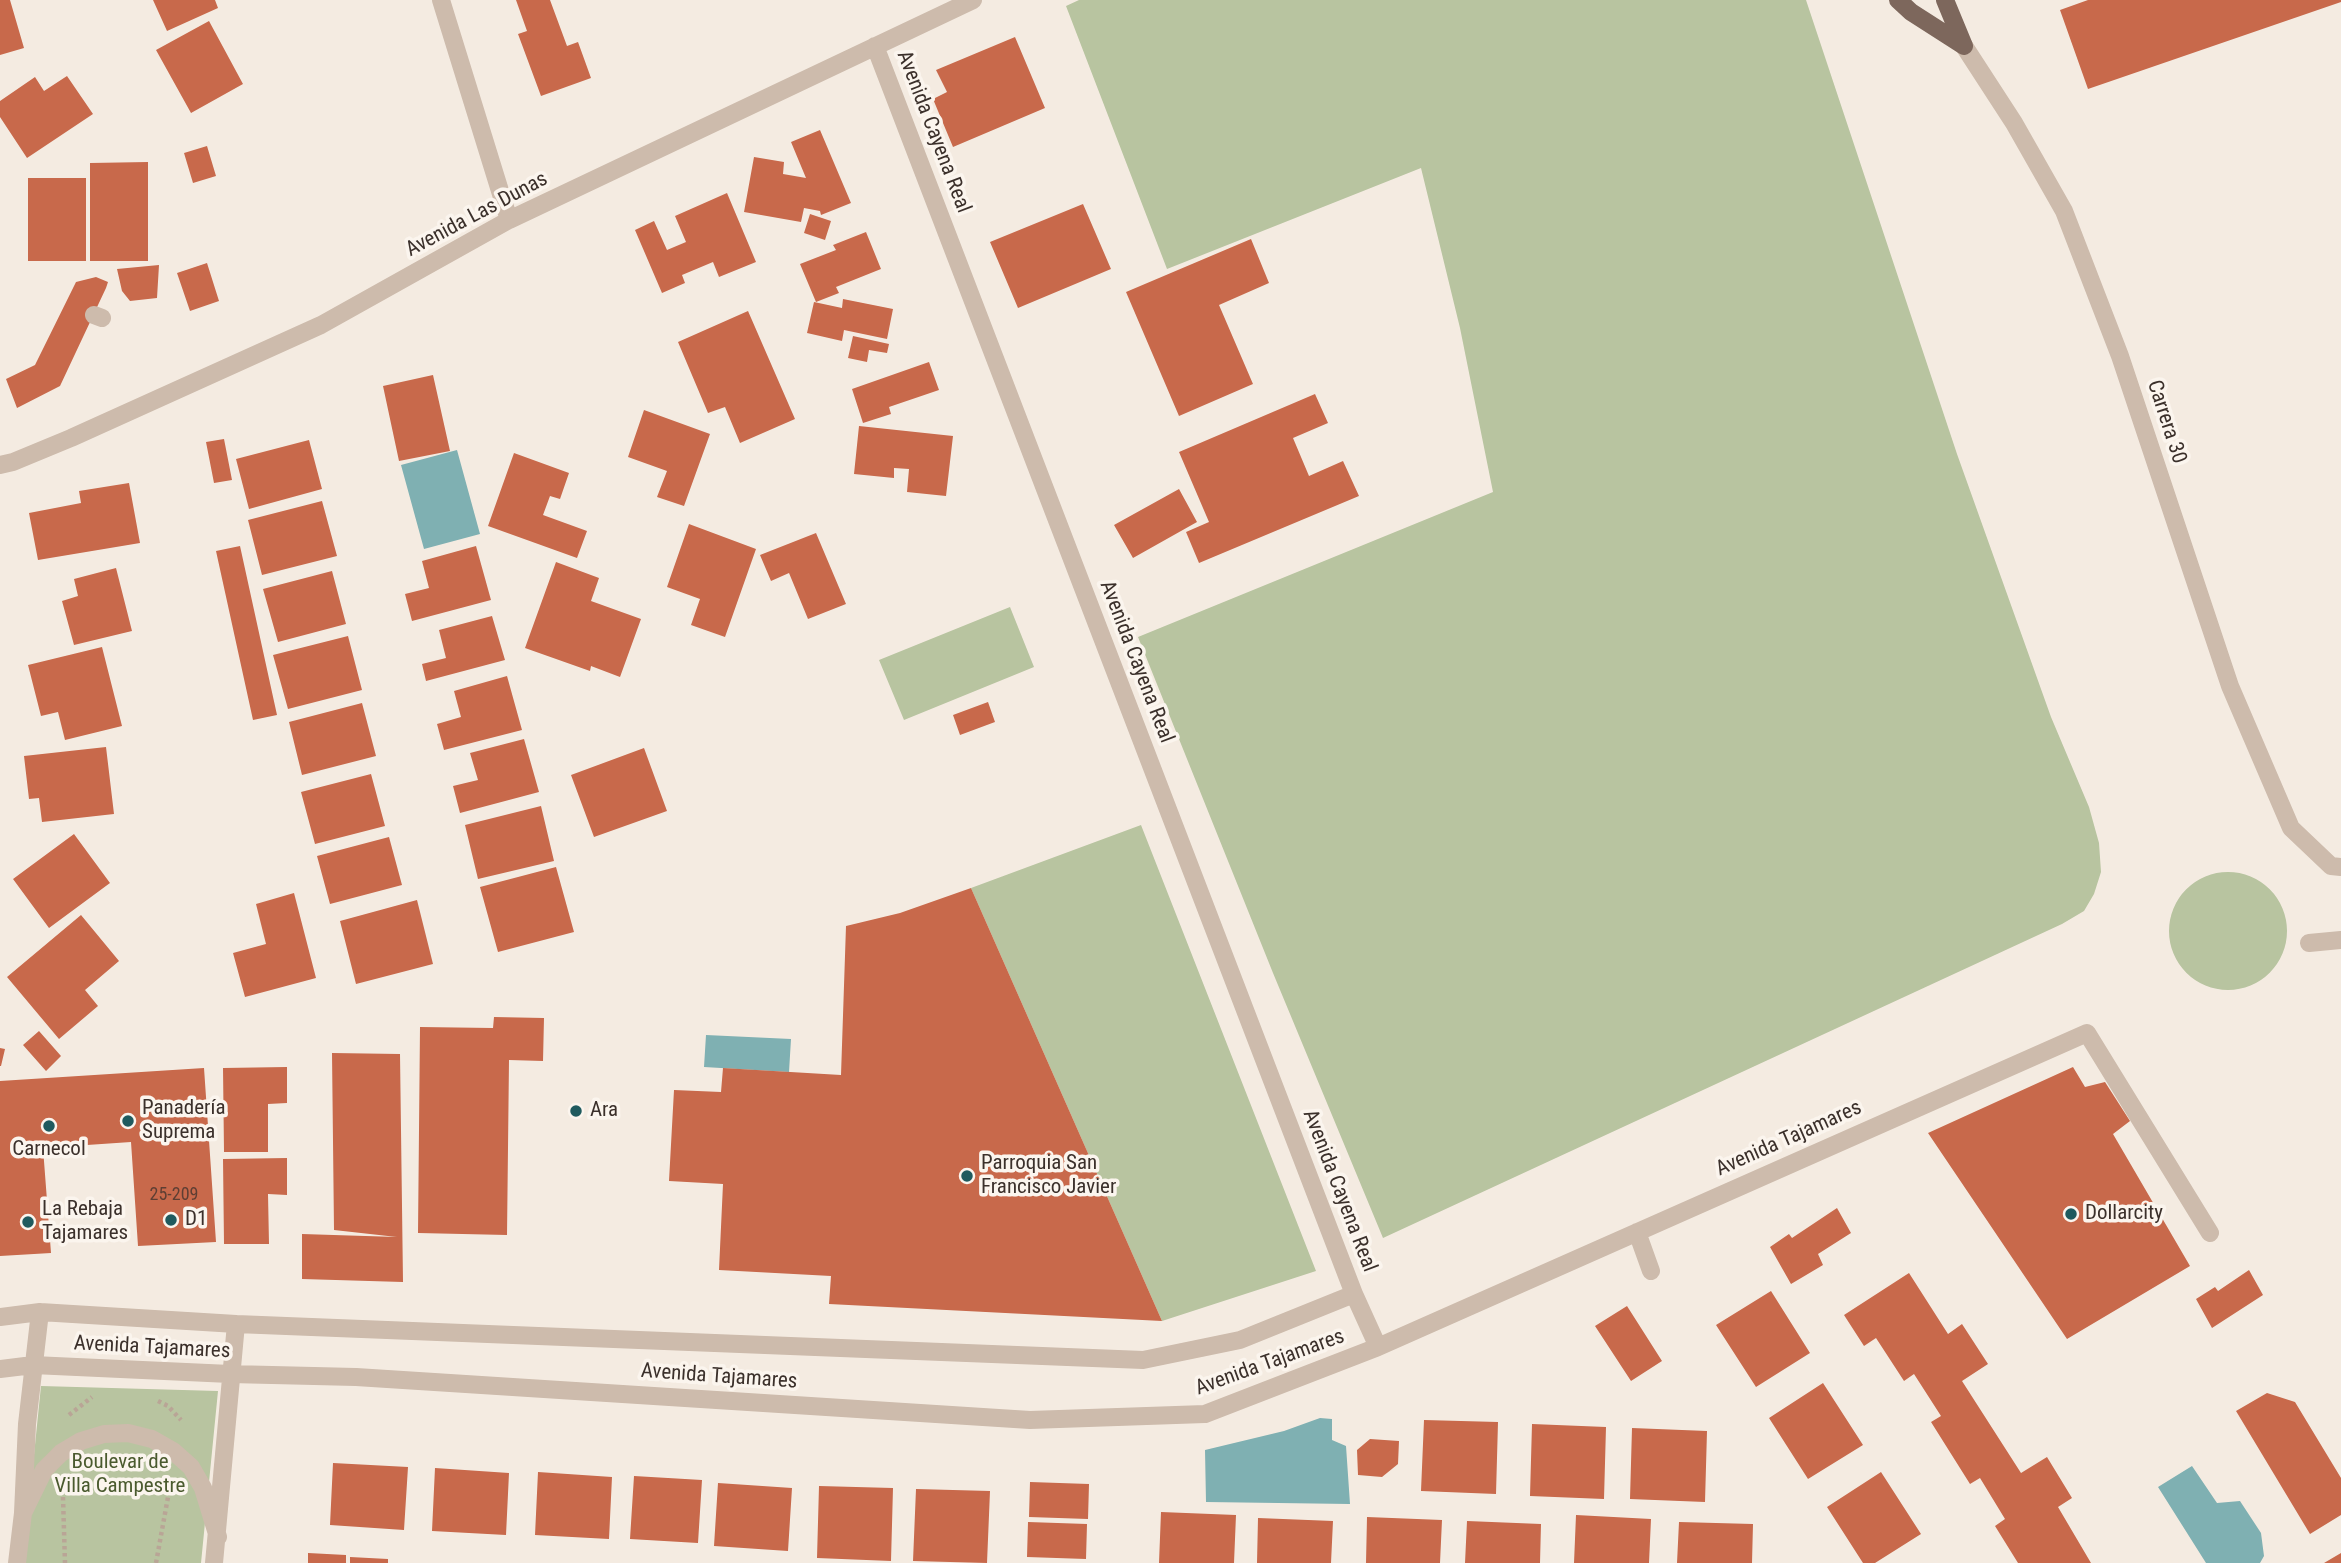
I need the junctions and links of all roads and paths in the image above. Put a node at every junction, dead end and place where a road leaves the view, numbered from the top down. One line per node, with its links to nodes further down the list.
1 (441, 0): 7 (street)
2 (973, 0): 5 (street, Avenida Las Dunas)
3 (1898, 0): 6 (main road, Carrera 30)
4 (1945, 0): 6 (main road, Carrera 30)
5 (876, 46): 7 (street, Avenida Las Dunas); 15 (street, Avenida Cayena Real)
6 (1965, 46): 9 (street, Carrera 30)
7 (509, 220): 8 (street, Avenida Las Dunas)
8 (0, 465)
9 (2341, 867)
10 (2341, 940): 11 (street)
11 (2309, 943)
12 (1637, 1232): 13 (street, Avenida Tajamares); 14 (street); 19 (street, Avenida Tajamares)
13 (2210, 1233)
14 (1651, 1271)
15 (1354, 1294): 18 (street, Avenida Tajamares); 19 (street, Avenida Cayena Real)
16 (40, 1312): 17 (street, Avenida Tajamares); 18 (street, Avenida Tajamares); 20 (street)
17 (0, 1317)
18 (236, 1324): 22 (street)
19 (1378, 1347): 22 (street, Avenida Tajamares)
20 (33, 1365): 21 (street, Avenida Tajamares); 22 (street, Avenida Tajamares); 25 (street)
21 (0, 1369)
22 (230, 1374): 26 (street)
23 (170, 1485): 29 (path)
24 (63, 1489): 28 (path)
25 (23, 1513): 26 (street); 27 (street)
26 (218, 1537): 30 (street)
27 (17, 1563)
28 (65, 1563)
29 (156, 1563)
30 (214, 1563)

